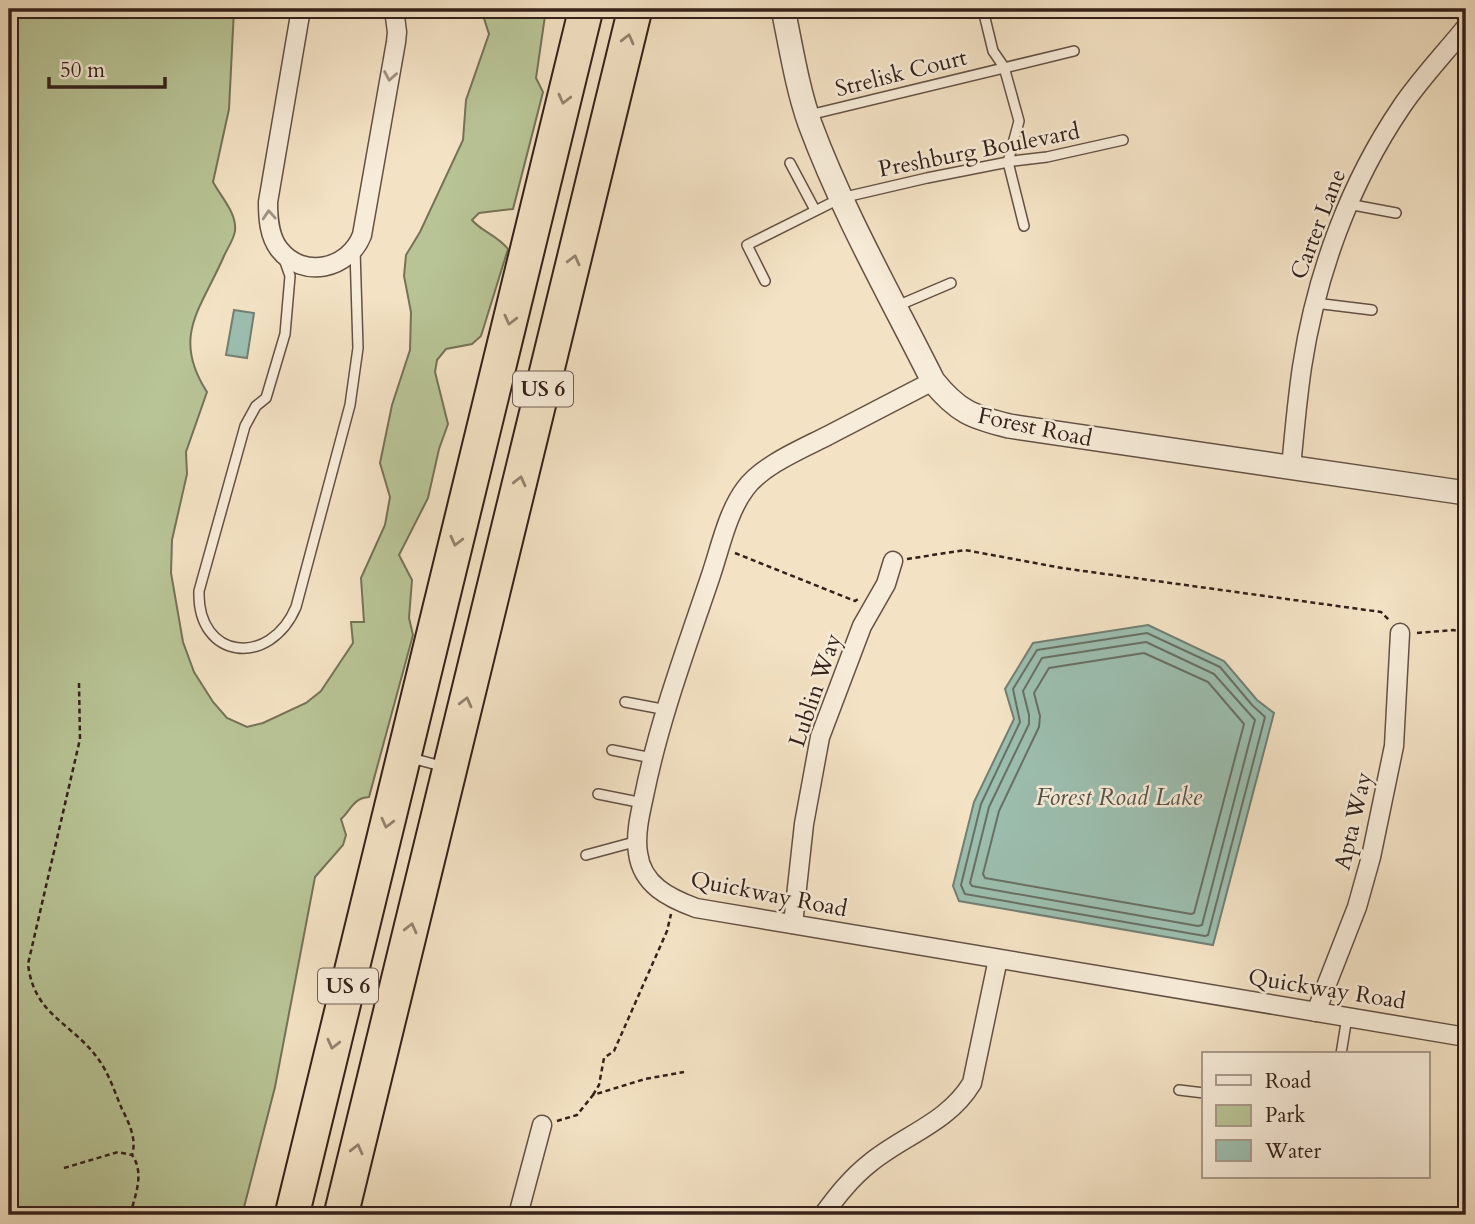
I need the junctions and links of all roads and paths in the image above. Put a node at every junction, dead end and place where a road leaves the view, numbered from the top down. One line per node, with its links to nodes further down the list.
1 (301, 9): 20 (street, one-way to 1)
2 (394, 9): 19 (street, one-way to 19)
3 (586, 9): 38 (highway, US 6, one-way to 38)
4 (635, 9): 40 (highway, US 6, one-way to 4)
5 (783, 9): 10 (street, Forest Road)
6 (984, 14): 9 (lane)
7 (1466, 27): 15 (street, Carter Lane)
8 (1074, 51): 9 (lane, Strelisk Court)
9 (1004, 67): 10 (lane, Strelisk Court); 12 (lane)
10 (808, 116): 14 (street, Forest Road)
11 (1123, 140): 12 (lane, Preshburg Boulevard)
12 (1008, 162): 14 (lane, Preshburg Boulevard); 18 (lane)
13 (790, 163): 16 (lane)
14 (841, 198): 16 (lane, Preshburg Boulevard); 24 (street, Forest Road)
15 (1348, 204): 17 (lane); 23 (street, Carter Lane)
16 (815, 210): 21 (lane, Preshburg Boulevard)
17 (1395, 213)
18 (1024, 226)
19 (355, 249): 20 (street); 20 (lane)
20 (283, 254)
21 (765, 281)
22 (951, 283): 24 (lane)
23 (1315, 303): 25 (lane); 27 (street, Carter Lane)
24 (896, 307): 26 (street, Forest Road)
25 (1372, 310)
26 (933, 381): 27 (street, Forest Road); 29 (street, Quickway Road)
27 (1291, 468): 28 (street, Forest Road)
28 (1466, 492)
29 (720, 548): 31 (path); 36 (street, Quickway Road)
30 (893, 561): 32 (path); 46 (street, Lublin Way)
31 (864, 591)
32 (1399, 633): 33 (path); 48 (street, Apta Way)
33 (1466, 633)
34 (79, 683): 57 (path)
35 (625, 702): 36 (lane)
36 (667, 710): 39 (street, Quickway Road)
37 (612, 750): 39 (lane)
38 (403, 756): 40 (lane); 60 (highway, US 6, one-way to 60)
39 (652, 758): 42 (street, Quickway Road)
40 (450, 769): 61 (highway, US 6, one-way to 40)
41 (598, 793): 42 (lane)
42 (642, 803): 43 (street, Quickway Road)
43 (638, 841): 44 (lane); 45 (street, Quickway Road)
44 (586, 855)
45 (675, 900): 46 (street, Quickway Road); 55 (path)
46 (793, 924): 47 (street, Quickway Road)
47 (998, 959): 48 (street, Quickway Road); 63 (street)
48 (1316, 1012): 49 (street, Quickway Road)
49 (1347, 1017): 50 (street, Quickway Road); 51 (lane)
50 (1466, 1037)
51 (1341, 1052)
52 (684, 1072): 55 (path)
53 (1179, 1090): 54 (lane)
54 (1202, 1093)
55 (593, 1095): 56 (path)
56 (542, 1125): 62 (street)
57 (132, 1155): 58 (path); 59 (path)
58 (64, 1168)
59 (130, 1215)
60 (292, 1215)
61 (341, 1215)
62 (519, 1215)
63 (822, 1215)

